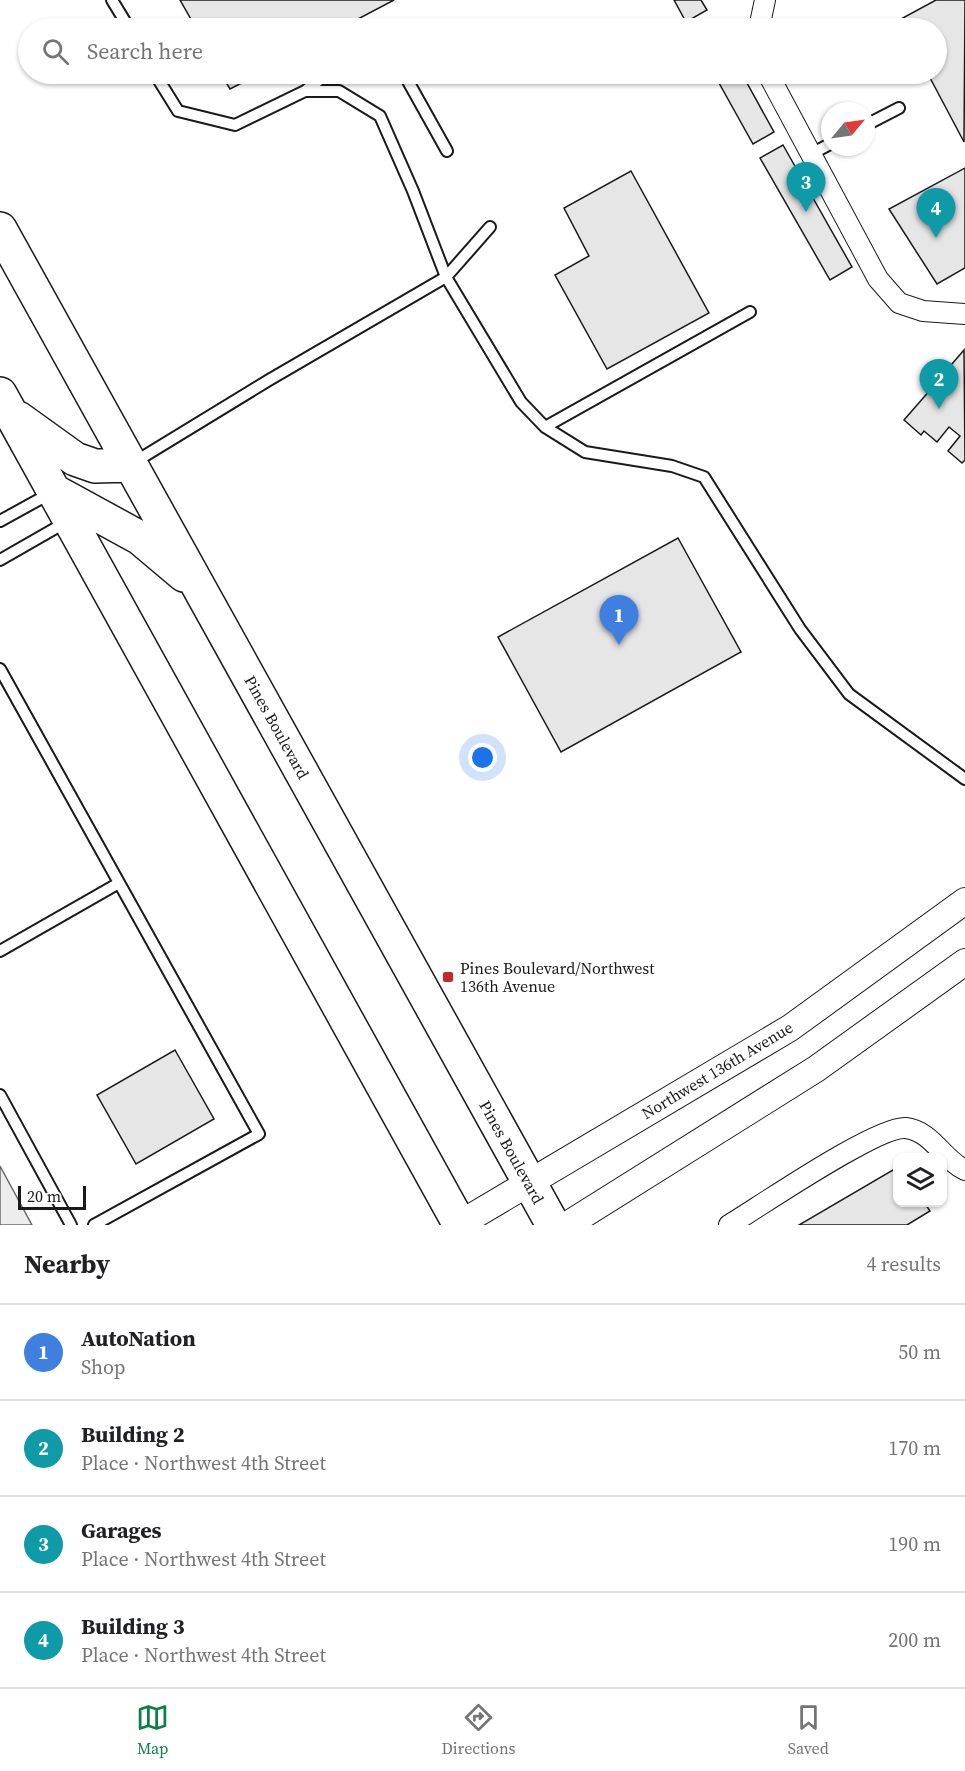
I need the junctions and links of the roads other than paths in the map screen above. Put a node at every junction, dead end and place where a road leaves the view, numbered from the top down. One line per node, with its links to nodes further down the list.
1 (112, 0): 3 (lane)
2 (765, 0): 4 (street)
3 (123, 18)
4 (761, 18)
5 (161, 84): 9 (lane)
6 (314, 84): 9 (lane)
7 (410, 84): 13 (lane)
8 (775, 84): 12 (street)
9 (305, 91): 17 (lane)
10 (900, 108): 11 (lane)
11 (875, 120)
12 (821, 148)
13 (447, 151)
14 (824, 156): 19 (street)
15 (490, 227): 17 (lane)
16 (0, 229): 22 (highway, Pines Boulevard)
17 (446, 277): 21 (lane); 22 (lane)
18 (750, 312): 21 (lane)
19 (965, 314)
20 (5, 403): 22 (highway); 23 (highway)
21 (545, 427): 29 (lane)
22 (130, 465): 27 (highway, Pines Boulevard)
23 (54, 491): 24 (highway); 25 (lane); 27 (highway)
24 (70, 520): 26 (lane); 40 (highway)
25 (0, 521)
26 (0, 560)
27 (199, 588): 37 (highway, Pines Boulevard)
28 (0, 669): 30 (lane)
29 (965, 779)
30 (119, 883): 32 (lane); 39 (lane)
31 (965, 901): 37 (street, Northwest 136th Avenue)
32 (0, 951)
33 (965, 962): 42 (street)
34 (0, 1095): 35 (lane)
35 (4, 1113): 38 (lane)
36 (965, 1170): 43 (street)
37 (529, 1182): 40 (street, Northwest 136th Avenue); 41 (highway, Pines Boulevard)
38 (71, 1225)
39 (94, 1225)
40 (459, 1225)
41 (553, 1225)
42 (567, 1225)
43 (729, 1225)

